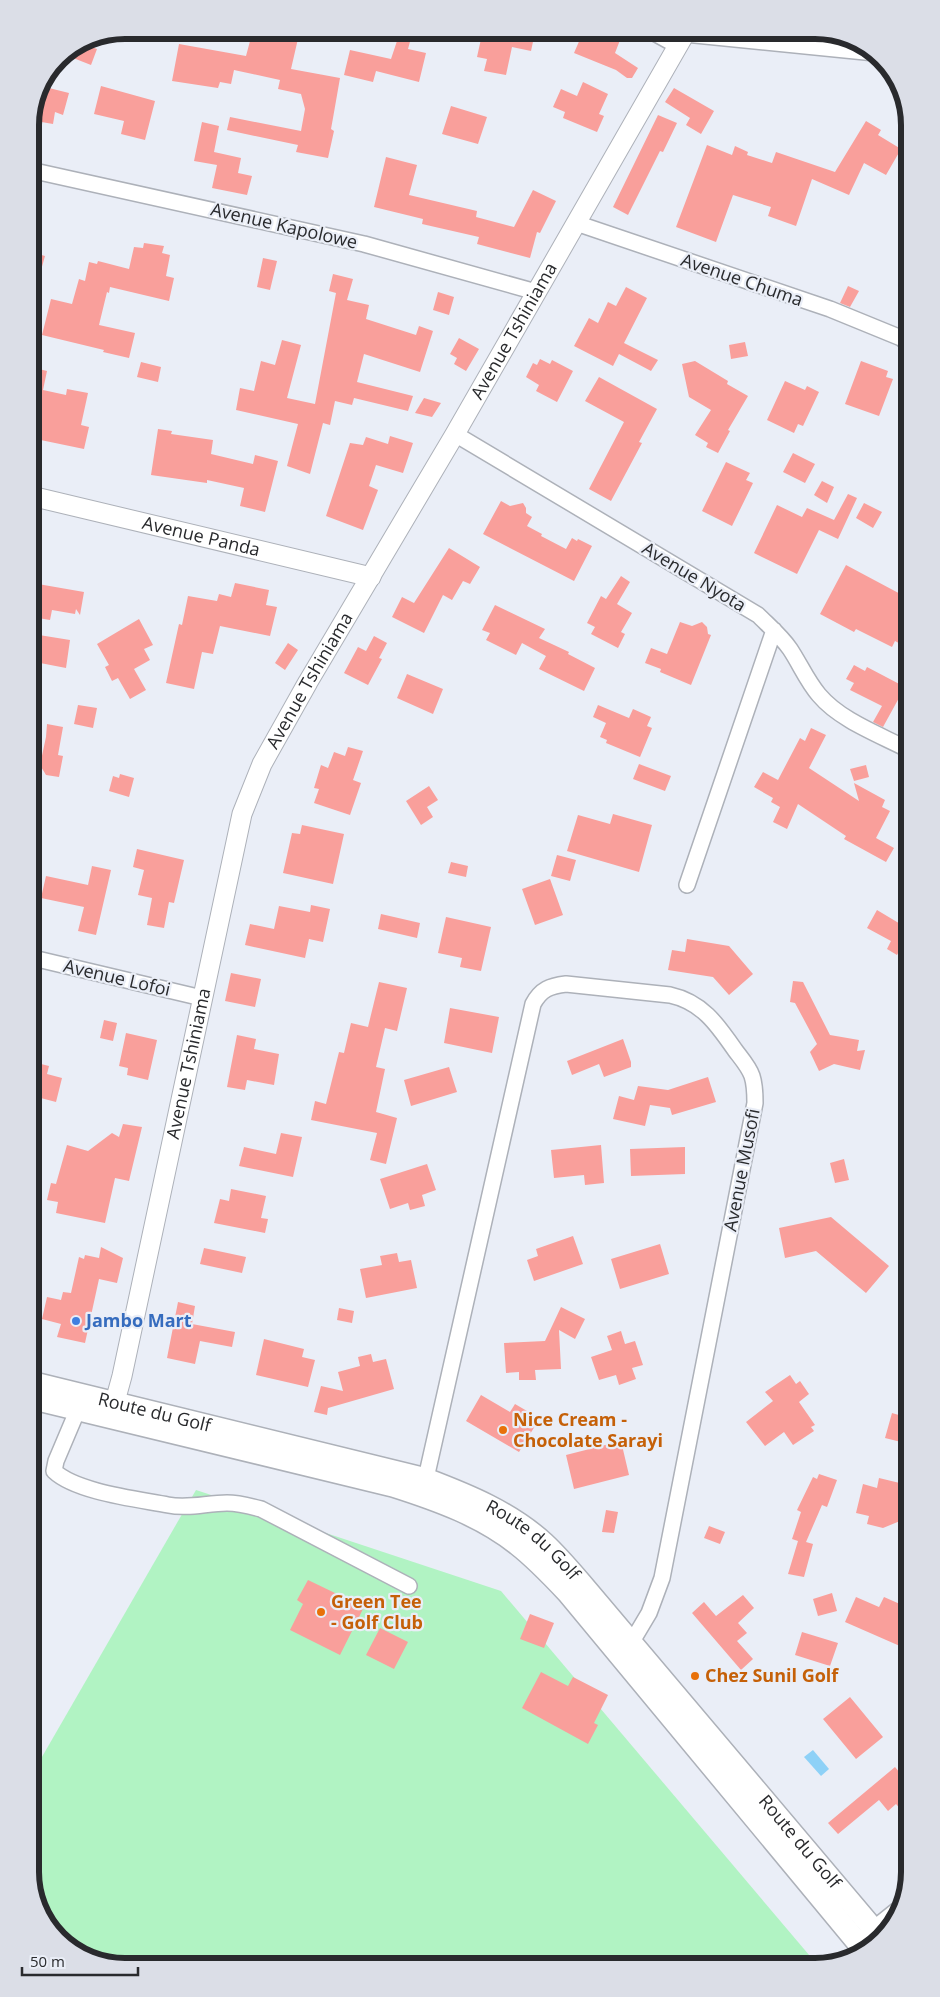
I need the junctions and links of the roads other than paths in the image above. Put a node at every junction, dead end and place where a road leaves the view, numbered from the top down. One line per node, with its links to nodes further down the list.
1 (682, 39): 5 (street, Avenue Tshiniama)
2 (707, 39): 3 (street)
3 (861, 52)
4 (39, 172): 6 (street, Avenue Kapolowe)
5 (576, 223): 6 (street, Avenue Tshiniama); 7 (street, Avenue Chuma)
6 (536, 292): 8 (street, Avenue Tshiniama)
7 (901, 338)
8 (455, 434): 10 (street, Avenue Tshiniama); 11 (street, Avenue Nyota)
9 (39, 498): 10 (street, Avenue Panda)
10 (371, 577): 15 (street, Avenue Tshiniama)
11 (774, 630): 12 (street, Avenue Nyota); 13 (street)
12 (901, 746)
13 (687, 885)
14 (39, 960): 15 (street, Avenue Lofoi)
15 (202, 998): 19 (street, Avenue Tshiniama)
16 (39, 1385): 18 (main road, Route du Golf)
17 (39, 1399): 18 (main road)
18 (81, 1402): 19 (main road, Route du Golf); 21 (street)
19 (113, 1409): 20 (main road, Route du Golf)
20 (424, 1487): 22 (main road, Route du Golf); 22 (street, Avenue Musofi)
21 (409, 1586)
22 (627, 1650): 24 (main road, Route du Golf)
23 (885, 1923): 24 (street)
24 (868, 1940)

